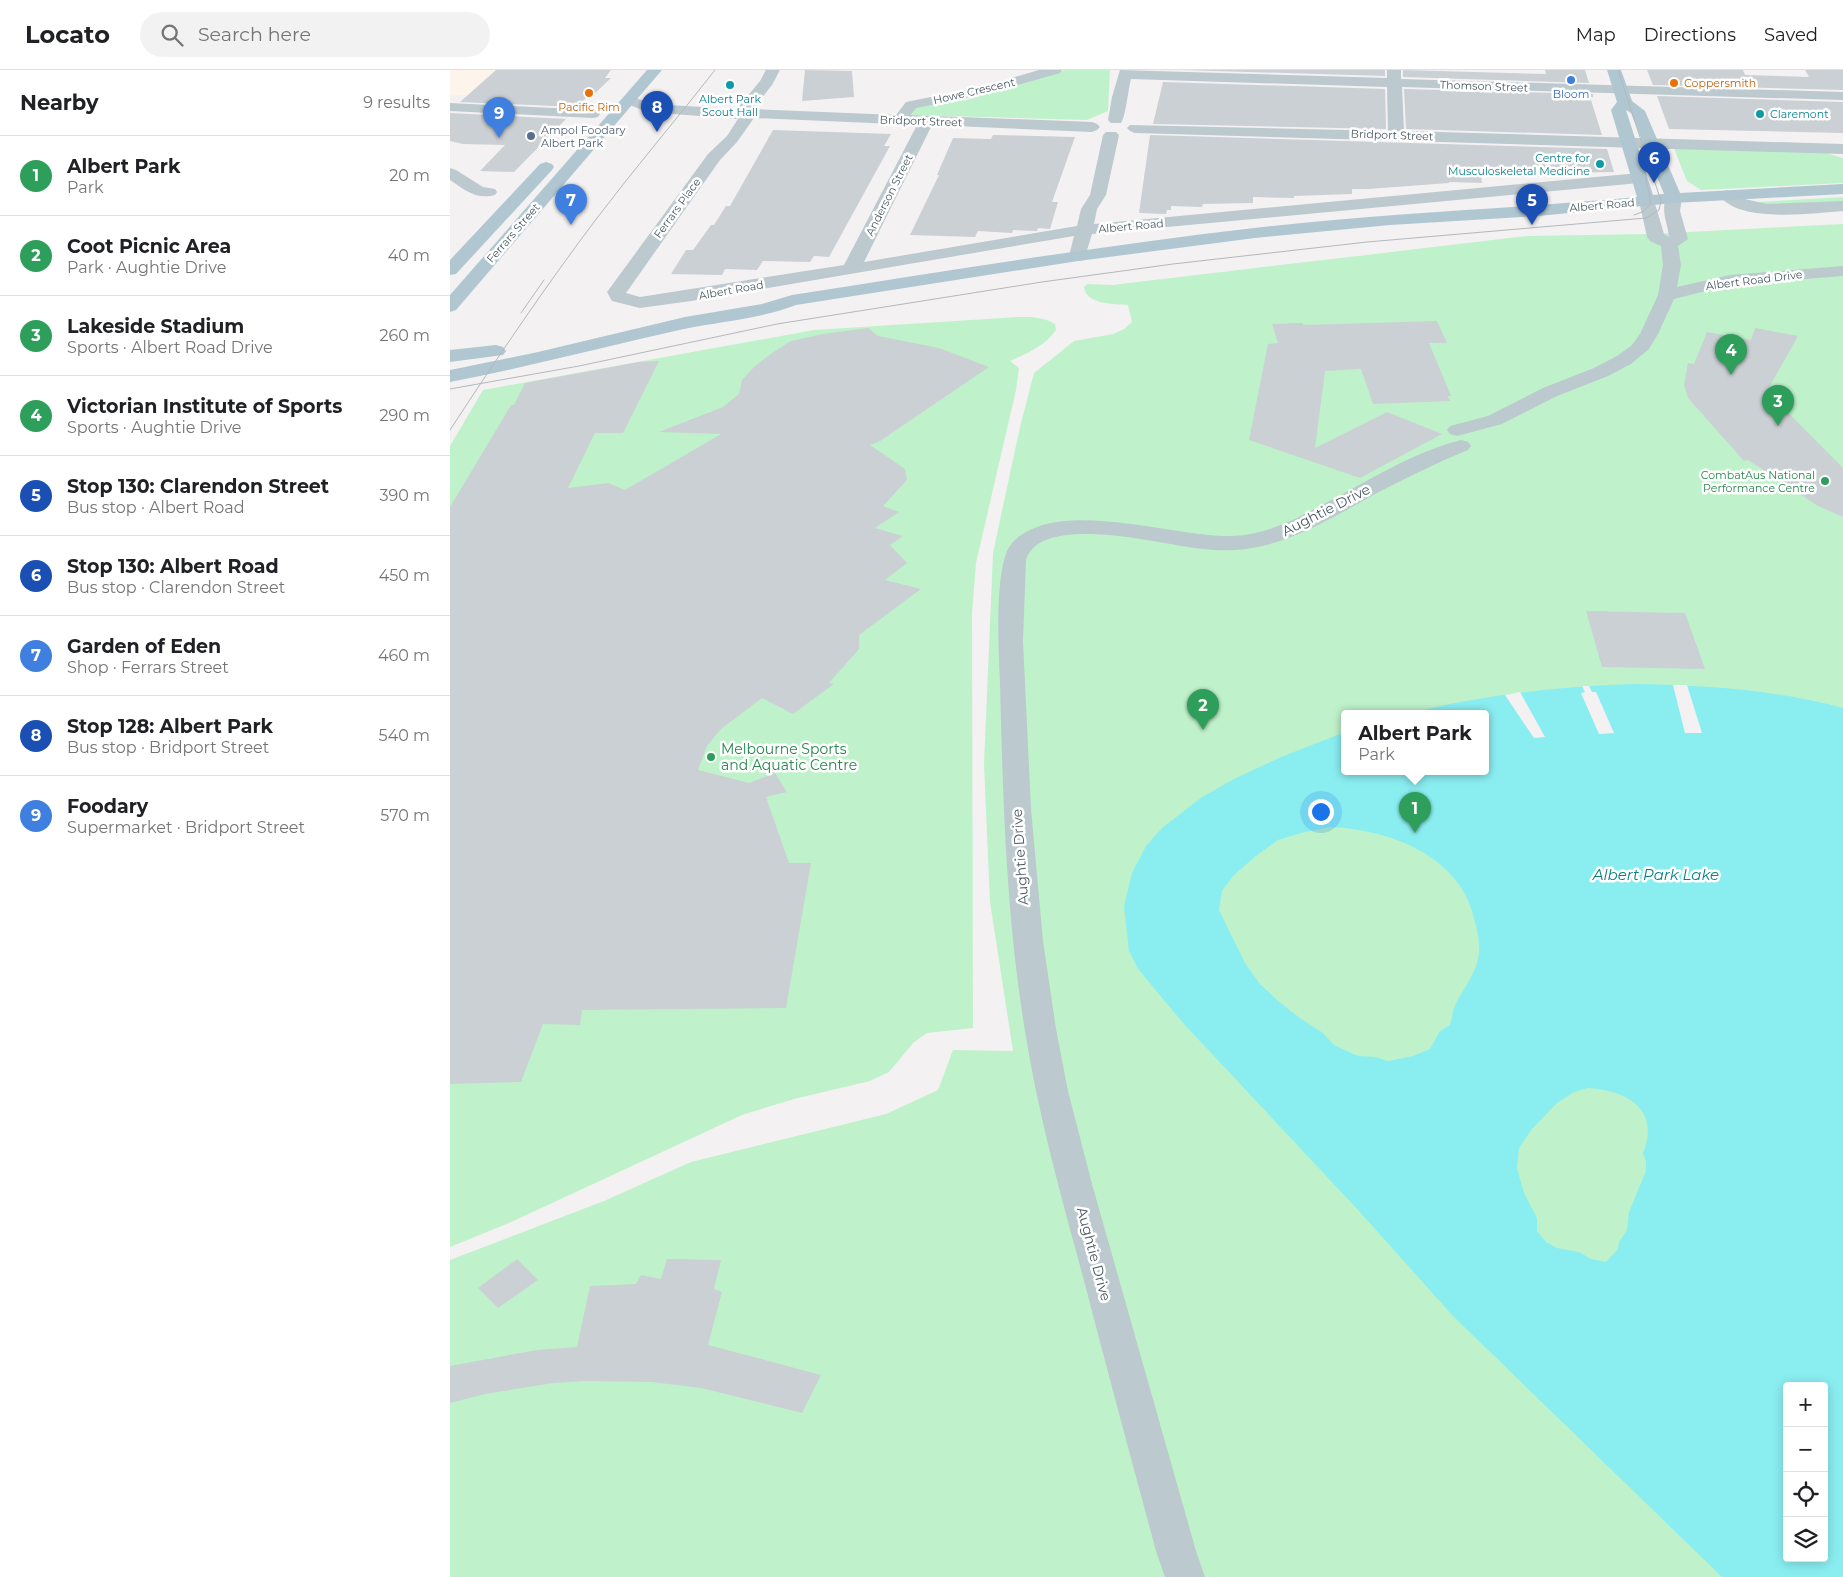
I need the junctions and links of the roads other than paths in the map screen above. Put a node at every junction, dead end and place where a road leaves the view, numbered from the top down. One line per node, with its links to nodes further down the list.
1 (655, 70): 12 (main road, Ferrars Street)
2 (773, 70): 15 (street, Ferrars Place)
3 (1055, 70): 16 (street, Howe Crescent)
4 (1614, 70): 11 (main road)
5 (1127, 73): 6 (street, Thomson Street); 19 (street)
6 (1268, 75): 7 (street, Thomson Street)
7 (1394, 77): 11 (street, Thomson Street); 21 (street)
8 (1753, 78): 9 (street)
9 (1760, 94): 10 (street, Thomson Street); 11 (street, Thomson Street)
10 (1843, 96)
11 (1622, 97): 22 (main road); 23 (main road)
12 (628, 102): 13 (main road); 15 (street, Bridport Street); 18 (main road, Ferrars Street)
13 (598, 106): 14 (street); 20 (main road)
14 (450, 107)
15 (744, 114): 16 (street, Bridport Street); 18 (street, Bridport Street); 47 (street, Ferrars Place)
16 (900, 120): 17 (street, Bridport Street)
17 (927, 121): 19 (street, Bridport Street); 44 (street, Anderson Street)
18 (609, 123): 30 (main road, Ferrars Street)
19 (1113, 127): 21 (street, Bridport Street); 40 (street)
20 (580, 129)
21 (1396, 136): 22 (street, Bridport Street)
22 (1628, 143): 23 (street, Bridport Street); 29 (main road)
23 (1650, 144): 24 (street); 35 (main road)
24 (1816, 148): 25 (street); 27 (street)
25 (1843, 149)
26 (556, 155): 33 (main road, Ferrars Street)
27 (1843, 156)
28 (450, 173): 32 (street)
29 (1639, 178): 36 (main road); 40 (street, Albert Road)
30 (551, 189): 33 (main road); 49 (main road, Ferrars Street)
31 (1843, 189): 34 (main road, Albert Road)
32 (489, 192)
33 (521, 195): 43 (main road, Ferrars Street)
34 (1727, 195): 35 (main road, Albert Road); 38 (street)
35 (1674, 198): 36 (main road, Albert Road); 41 (street, Aughtie Drive)
36 (1647, 201): 41 (street); 42 (main road, Albert Road)
37 (1843, 206): 38 (street)
38 (1760, 210): 39 (street)
39 (1715, 212)
40 (1082, 230): 42 (street); 44 (street, Albert Road)
41 (1669, 244): 46 (street, Aughtie Drive)
42 (1078, 256): 48 (main road, Albert Road)
43 (450, 270)
44 (851, 270): 47 (street, Albert Road)
45 (1843, 271): 46 (street, Albert Road Drive)
46 (1667, 295): 52 (street, Aughtie Drive)
47 (627, 300)
48 (792, 300): 50 (main road, Albert Road); 51 (main road, Albert Road)
49 (450, 306)
50 (450, 356)
51 (450, 376)
52 (1185, 1577)

